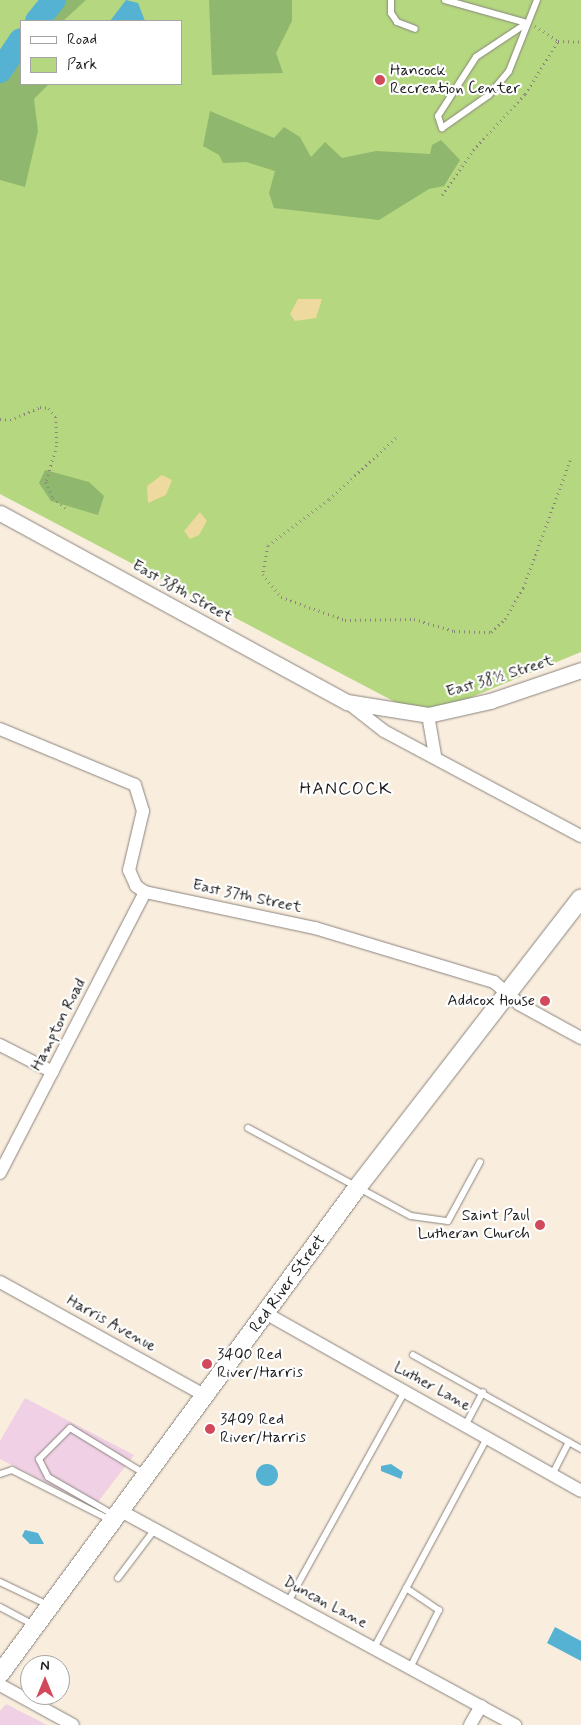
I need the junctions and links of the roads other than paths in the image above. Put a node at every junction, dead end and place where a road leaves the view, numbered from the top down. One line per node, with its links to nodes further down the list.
1 (390, 0): 5 (lane)
2 (445, 0): 4 (lane)
3 (537, 0): 4 (lane)
4 (526, 23): 4 (lane)
5 (415, 29)
6 (0, 513): 8 (street, East 38th Street)
7 (581, 670): 9 (street, East 38½ Street)
8 (347, 702): 9 (street, East 38th Street); 11 (street, East 38th Street)
9 (428, 714): 11 (street)
10 (0, 729): 13 (street)
11 (435, 755): 12 (street, East 38th Street)
12 (581, 836)
13 (145, 892): 15 (street, East 37th Street); 18 (street, Hampton Road)
14 (579, 904): 15 (main road, Red River Street)
15 (507, 993): 16 (street, East 37th Street); 22 (main road, Red River Street)
16 (581, 1038)
17 (0, 1045): 18 (street)
18 (53, 1072): 21 (street, Hampton Road)
19 (248, 1128): 22 (lane)
20 (480, 1162): 22 (lane)
21 (0, 1172)
22 (357, 1188): 24 (main road, Red River Street)
23 (0, 1282): 28 (street, Harris Avenue)
24 (267, 1314): 26 (street, Luther Lane); 28 (main road, Red River Street)
25 (413, 1355): 27 (lane)
26 (405, 1391): 29 (street, Luther Lane); 42 (lane)
27 (483, 1392): 29 (lane); 31 (lane)
28 (206, 1396): 35 (main road, Red River Street)
29 (466, 1424): 30 (street, Luther Lane)
30 (488, 1437): 33 (street, Luther Lane); 41 (lane)
31 (569, 1442): 32 (lane); 33 (lane)
32 (581, 1449)
33 (553, 1472): 36 (street, Luther Lane)
34 (0, 1474): 37 (lane)
35 (146, 1474): 37 (main road, Red River Street); 37 (lane)
36 (581, 1491)
37 (115, 1516): 38 (street, Duncan Lane); 43 (main road, Red River Street)
38 (155, 1530): 39 (lane); 42 (street, Duncan Lane)
39 (118, 1578)
40 (0, 1582): 43 (lane)
41 (406, 1588): 46 (lane); 47 (lane)
42 (288, 1602): 46 (street, Duncan Lane)
43 (50, 1606): 45 (main road, Red River Street)
44 (0, 1607): 45 (lane)
45 (36, 1625): 48 (main road, Red River Street)
46 (374, 1648): 47 (street, Duncan Lane)
47 (410, 1668): 50 (street, Duncan Lane)
48 (0, 1674)
49 (0, 1685): 51 (street)
50 (481, 1706): 52 (street); 53 (street, Duncan Lane)
51 (72, 1725)
52 (470, 1725)
53 (515, 1725)

